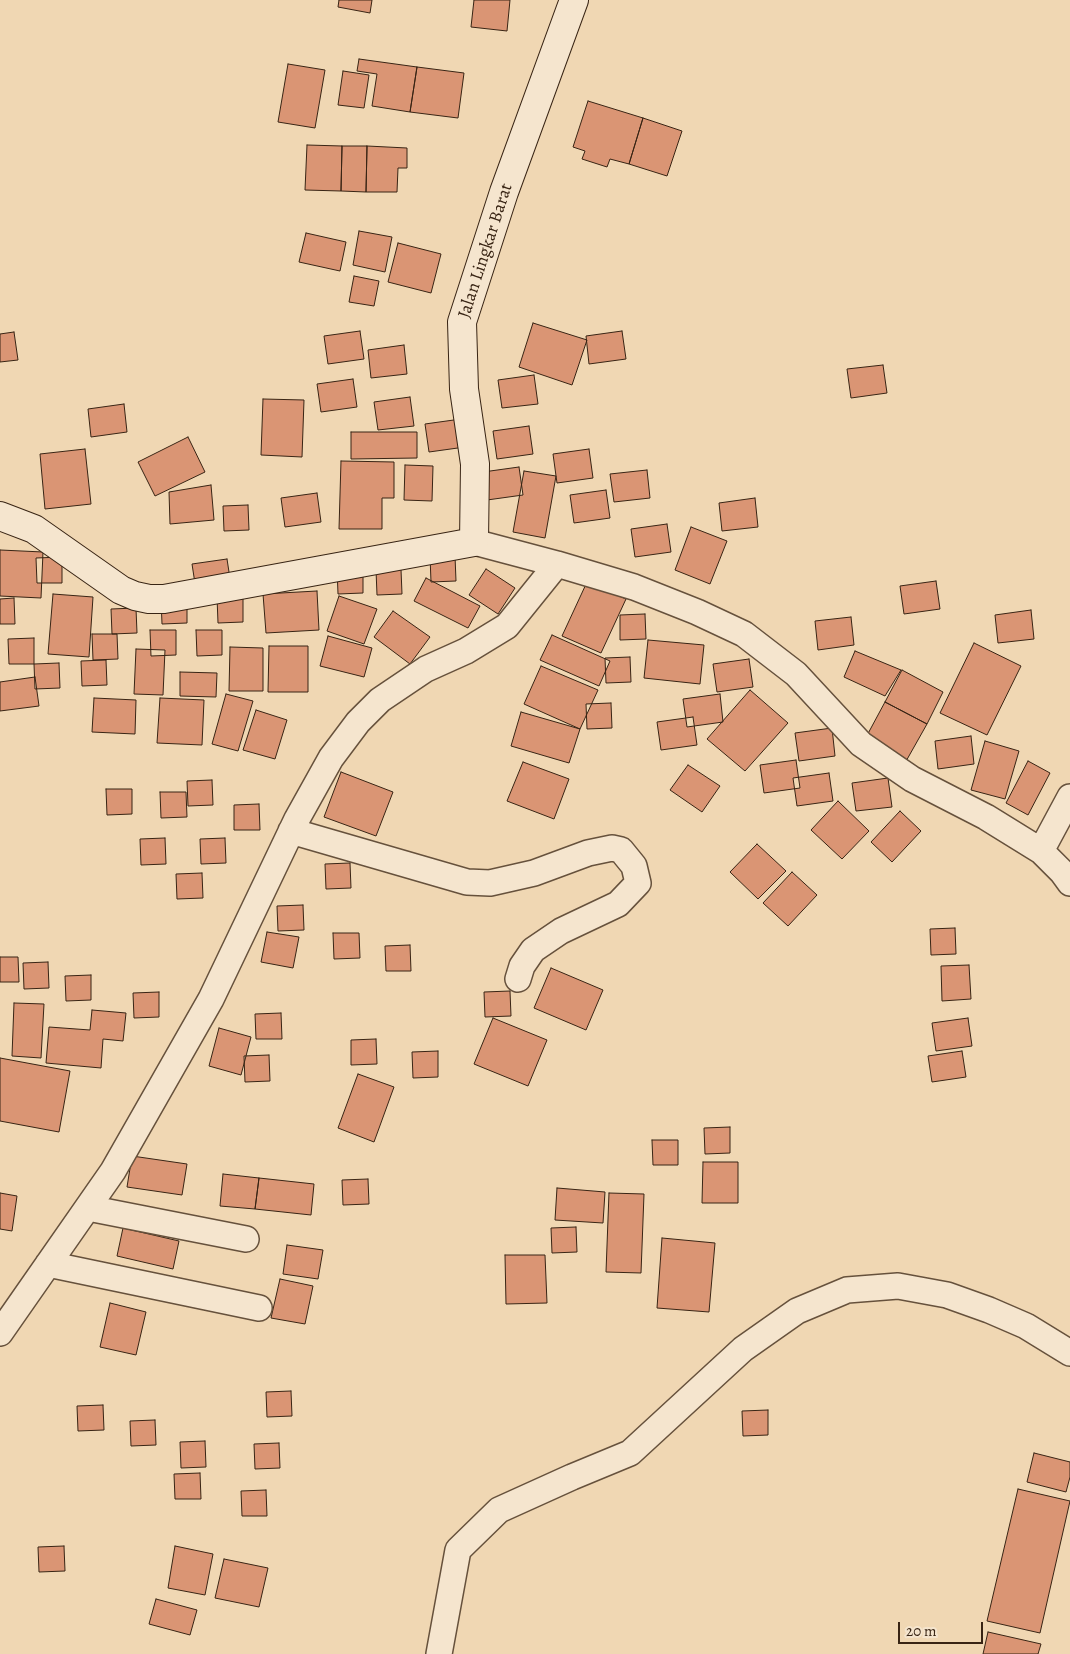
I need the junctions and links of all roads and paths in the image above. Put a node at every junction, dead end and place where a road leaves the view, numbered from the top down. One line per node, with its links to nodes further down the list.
1 (574, 0): 3 (street, Jalan Lingkar Barat)
2 (0, 516): 3 (street)
3 (474, 542): 4 (street)
4 (556, 564): 6 (street); 7 (street)
5 (1070, 796): 7 (street)
6 (291, 831): 9 (street); 10 (street)
7 (1041, 851): 8 (street)
8 (1070, 883)
9 (518, 979)
10 (88, 1208): 11 (street); 12 (street)
11 (246, 1239)
12 (48, 1264): 13 (street); 14 (street)
13 (259, 1308)
14 (0, 1333)
15 (1070, 1352): 16 (street)
16 (439, 1654)

